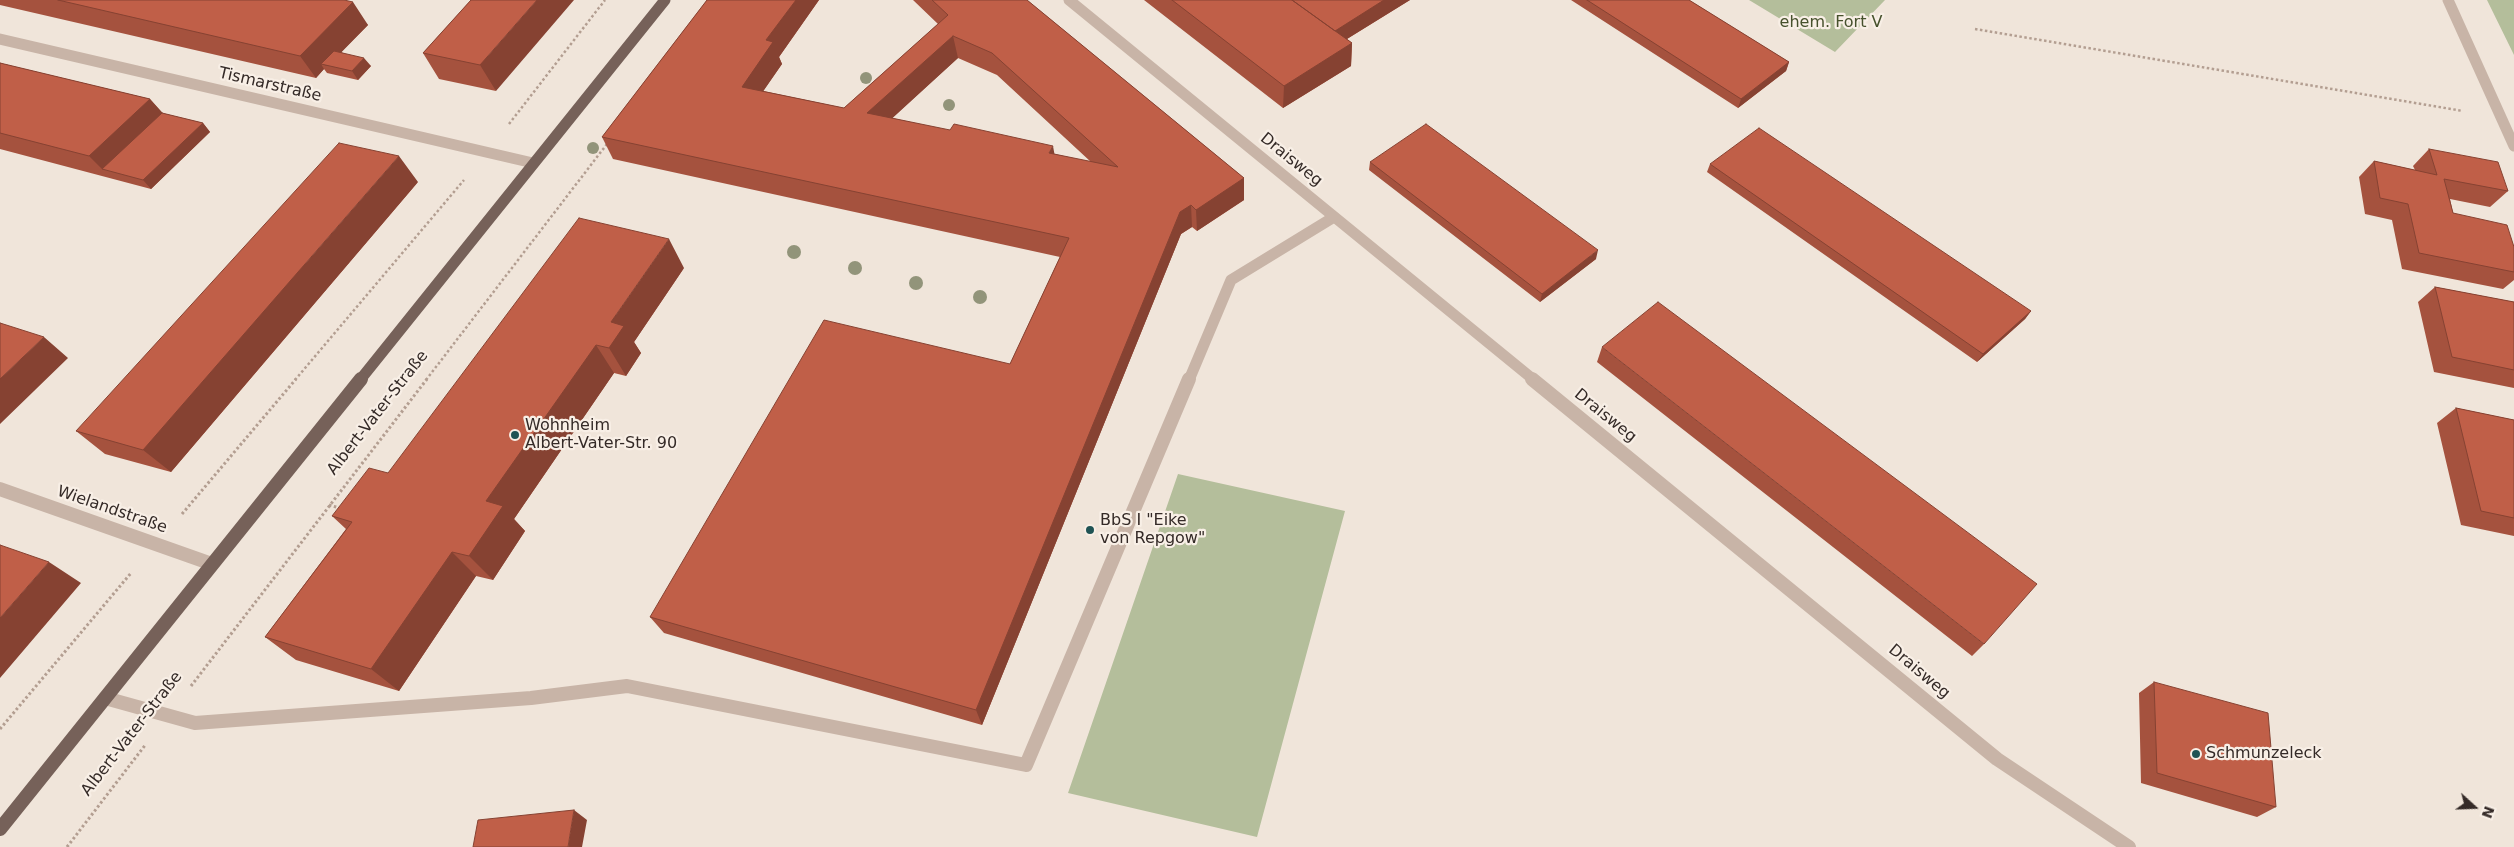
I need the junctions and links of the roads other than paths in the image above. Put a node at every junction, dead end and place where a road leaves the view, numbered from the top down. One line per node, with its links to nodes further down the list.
1 (665, 0): 6 (main road, Albert-Vater-Straße)
2 (1069, 0): 7 (street, Draisweg)
3 (2448, 0): 5 (street)
4 (0, 39): 6 (street, Tismarstraße)
5 (2514, 146)
6 (533, 164): 9 (main road, Albert-Vater-Straße)
7 (1334, 217): 10 (street); 12 (street, Draisweg)
8 (0, 489): 9 (street, Wielandstraße)
9 (212, 564): 10 (main road, Albert-Vater-Straße)
10 (105, 698): 11 (main road, Albert-Vater-Straße)
11 (0, 829)
12 (2129, 847)

